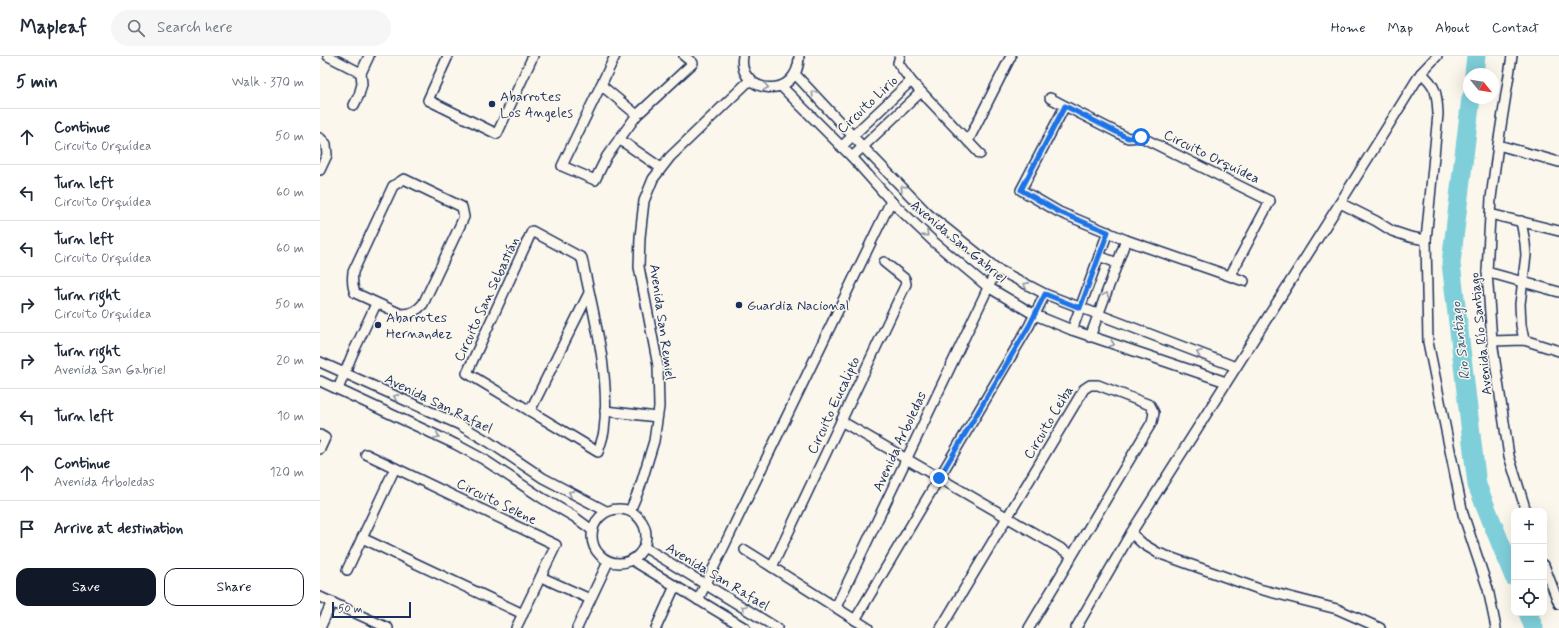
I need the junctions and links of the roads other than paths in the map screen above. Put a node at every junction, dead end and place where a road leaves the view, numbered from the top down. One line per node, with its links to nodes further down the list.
1 (328, 56): 13 (street)
2 (369, 56): 13 (street)
3 (448, 56): 4 (street)
4 (534, 56)
5 (615, 56): 18 (street)
6 (684, 56): 26 (street)
7 (743, 56): 16 (street)
8 (799, 56): 15 (street)
9 (900, 56): 17 (street, Circuito Lirio)
10 (1011, 56): 30 (street)
11 (1437, 56): 14 (street)
12 (1512, 56): 31 (street, Avenida Río Santiago)
13 (361, 73): 23 (street)
14 (1420, 73): 40 (street); 46 (street)
15 (795, 74): 19 (street); 27 (street, Avenida San Gabriel, one-way to 15)
16 (751, 79): 19 (street, one-way to 19); 37 (street, Avenida San Remiel)
17 (911, 81): 20 (street, Circuito Lirio); 21 (street, Circuito Lirio)
18 (601, 85): 26 (street); 29 (street)
19 (782, 86): 32 (street, Avenida San Gabriel)
20 (921, 92): 25 (street, Circuito Lirio); 30 (street, Circuito Lirio)
21 (896, 96): 25 (street); 27 (street, Circuito Lirio)
22 (1050, 98): 24 (street, Circuito Orquídea)
23 (354, 105)
24 (1065, 106): 44 (street); 52 (street, Circuito Orquídea)
25 (905, 107): 33 (street, Circuito Lirio)
26 (637, 115): 29 (street)
27 (853, 136): 32 (street, Circuito Lirio); 33 (street, Avenida San Gabriel)
28 (320, 138): 38 (street)
29 (619, 139): 37 (street)
30 (968, 141): 34 (street, Circuito Lirio)
31 (1498, 145): 36 (street); 41 (street, Avenida Río Santiago)
32 (842, 147): 35 (street, Avenida San Gabriel)
33 (863, 147): 35 (street, Circuito Lirio); 50 (street, Avenida San Gabriel, one-way to 33)
34 (980, 154)
35 (852, 157): 39 (street, Avenida San Gabriel)
36 (1559, 162)
37 (661, 168): 76 (street, Avenida San Remiel)
38 (320, 170)
39 (891, 201): 55 (street, Avenida San Gabriel, one-way to 55); 100 (street)
40 (1340, 203): 46 (street); 69 (street)
41 (1490, 214): 42 (street); 51 (street, Avenida Río Santiago)
42 (1521, 221): 43 (street); 54 (street)
43 (1559, 231)
44 (1108, 232): 45 (street); 47 (street)
45 (1126, 240): 49 (street); 52 (street)
46 (1426, 240): 123 (street)
47 (1099, 256): 49 (street); 60 (street)
48 (884, 262): 77 (street, Circuito Eucalipto)
49 (1117, 263): 62 (street, one-way to 49)
50 (997, 269): 55 (street, Avenida Arboledas); 58 (street, Avenida San Gabriel, one-way to 50)
51 (1487, 272): 54 (street); 66 (street, Avenida Río Santiago)
52 (1230, 276): 53 (street)
53 (1244, 281)
54 (1522, 282): 56 (street); 65 (street)
55 (988, 287): 61 (street, Avenida San Gabriel); 81 (street, Avenida Arboledas)
56 (1559, 292)
57 (589, 293): 74 (street); 74 (street, Circuito San Sebastián); 75 (street, Circuito San Sebastián)
58 (1045, 294): 60 (street, Avenida San Gabriel); 61 (street)
59 (376, 304): 59 (street); 70 (street)
60 (1080, 308): 62 (street, Avenida San Gabriel); 63 (street)
61 (1035, 315): 63 (street, Avenida San Gabriel); 83 (street)
62 (1098, 315): 64 (street); 69 (street, Avenida San Gabriel, one-way to 62)
63 (1072, 330): 64 (street, Avenida San Gabriel)
64 (1090, 337): 72 (street, Avenida San Gabriel, one-way to 72)
65 (1524, 340): 66 (street); 67 (street)
66 (1492, 341): 84 (street, Avenida Río Santiago)
67 (1559, 351)
68 (320, 362): 70 (street, Avenida San Rafael)
69 (1236, 367): 72 (street)
70 (345, 374): 73 (street); 85 (street, Avenida San Rafael, one-way to 70)
71 (320, 381): 73 (street)
72 (1226, 382): 89 (street)
73 (338, 389): 88 (street, one-way to 88)
74 (530, 411): 75 (street, Circuito San Sebastián)
75 (605, 411): 76 (street)
76 (657, 417): 86 (street, Avenida San Remiel)
77 (841, 421): 81 (street); 96 (street, Circuito Eucalipto)
78 (320, 435): 79 (street)
79 (320, 449)
80 (366, 454): 82 (street, Circuito Selene)
81 (906, 459): 83 (street); 107 (street, Avenida Arboledas)
82 (395, 468): 90 (street); 99 (street, Circuito Selene)
83 (939, 478): 87 (street); 109 (street)
84 (1525, 508)
85 (606, 511): 86 (street); 88 (street)
86 (630, 511): 91 (street)
87 (1007, 517): 93 (street); 93 (street, Circuito Ceiba); 119 (street, Circuito Ceiba)
88 (592, 530): 95 (street)
89 (1131, 533): 121 (street); 122 (street)
90 (362, 538): 97 (street); 108 (street)
91 (644, 547): 94 (street); 100 (street, Avenida San Rafael)
92 (745, 550): 96 (street)
93 (1072, 555): 120 (street, Circuito Ceiba)
94 (632, 560): 95 (street); 101 (street)
95 (608, 562): 103 (street)
96 (772, 567): 107 (street)
97 (347, 570)
98 (1547, 573): 106 (street)
99 (541, 577): 103 (street); 108 (street, Circuito Selene)
100 (705, 584): 104 (street); 117 (street, Avenida San Rafael, one-way to 100)
101 (676, 586): 104 (street); 115 (street)
102 (320, 597): 105 (street)
103 (590, 600): 114 (street)
104 (698, 600): 110 (street)
105 (332, 602): 111 (street); 112 (street)
106 (1559, 604)
107 (836, 607): 109 (street)
108 (523, 614): 113 (street, Circuito Selene)
109 (855, 620): 118 (street)
110 (734, 625): 116 (street)
111 (320, 628)
112 (388, 628)
113 (516, 628)
114 (577, 628)
115 (656, 628)
116 (745, 628)
117 (777, 628)
118 (868, 628)
119 (941, 628)
120 (1029, 628)
121 (1076, 628)
122 (1380, 628)
123 (1496, 628)

